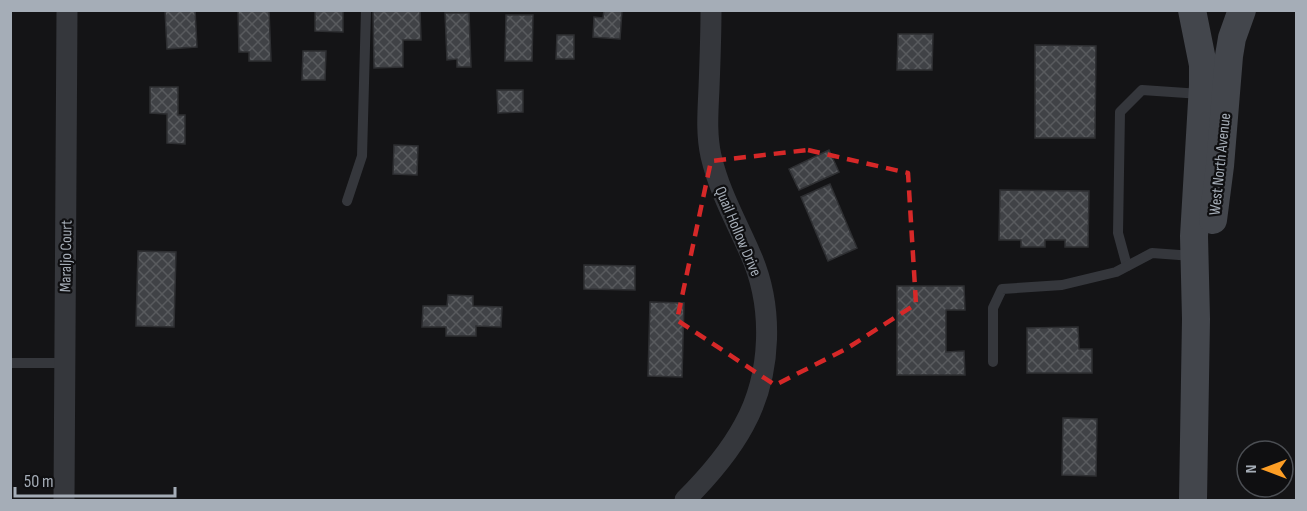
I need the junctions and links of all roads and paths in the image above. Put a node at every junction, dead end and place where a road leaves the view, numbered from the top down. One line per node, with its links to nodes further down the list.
1 (67, 10): 15 (street, Maraljo Court)
2 (366, 10): 9 (lane)
3 (711, 10): 17 (street, Quail Hollow Drive)
4 (1192, 10): 8 (main road, West North Avenue)
5 (1206, 10): 6 (main road)
6 (1226, 10)
7 (1242, 10): 12 (main road, West North Avenue)
8 (1203, 94): 10 (main road, West North Avenue); 11 (lane)
9 (347, 201)
10 (1194, 256): 11 (lane); 12 (main road, West North Avenue)
11 (1127, 266): 13 (lane)
12 (1196, 319): 18 (main road, West North Avenue)
13 (993, 362)
14 (10, 363): 15 (lane)
15 (65, 363): 16 (street, Maraljo Court)
16 (64, 501)
17 (685, 501)
18 (1193, 501)

